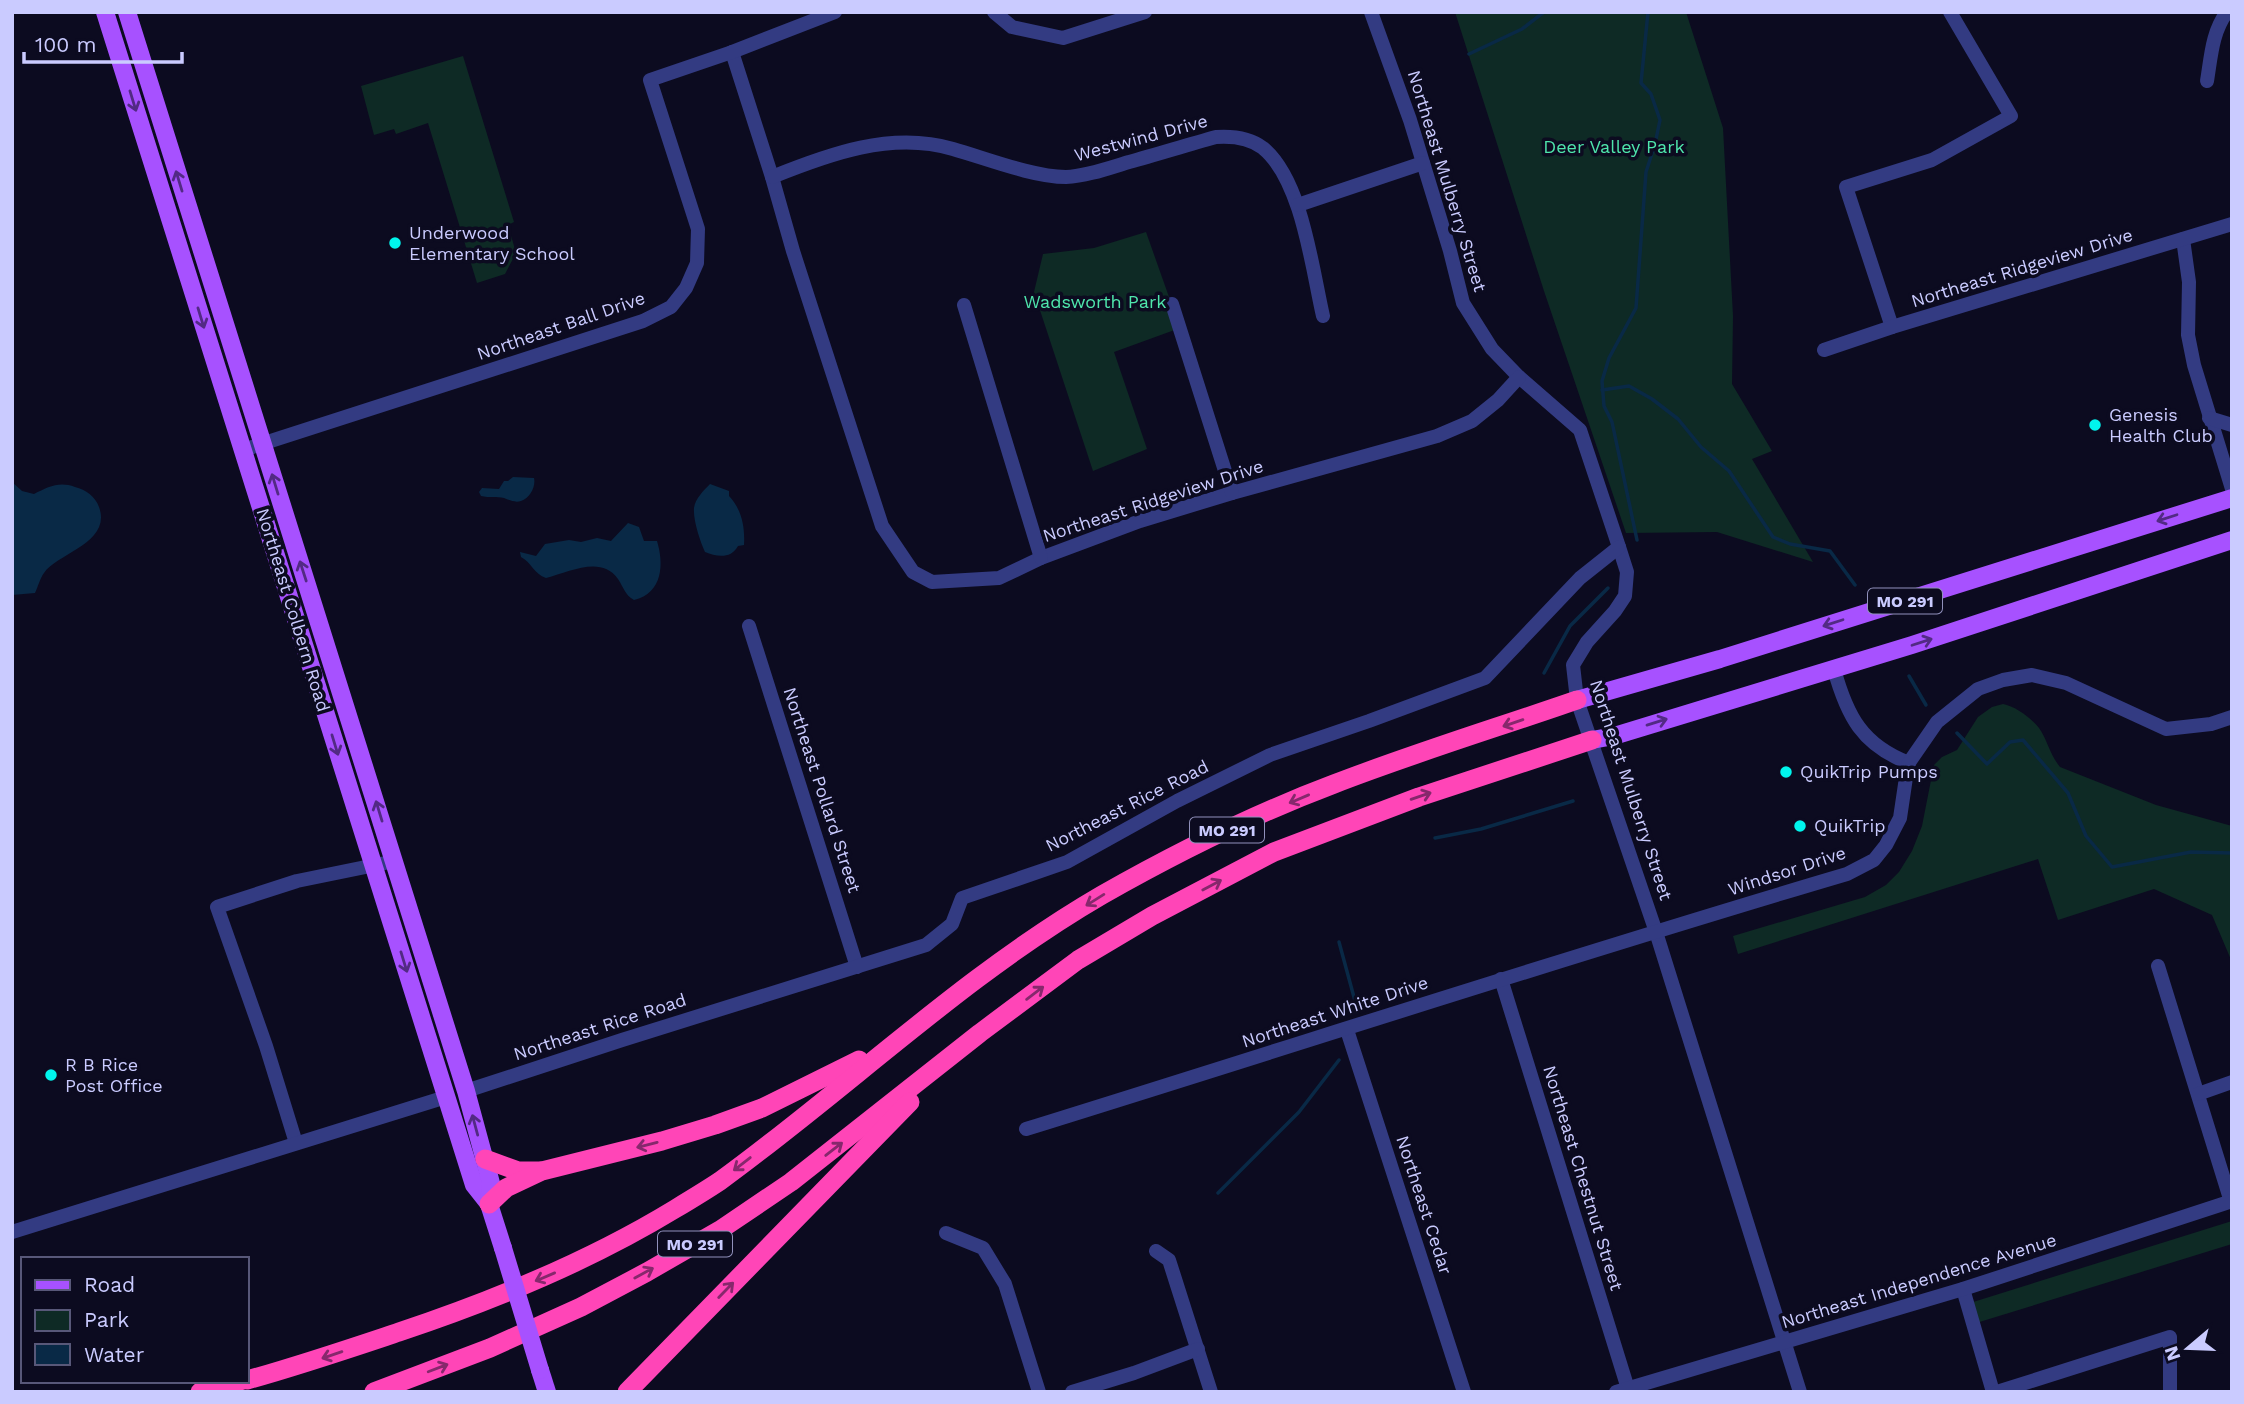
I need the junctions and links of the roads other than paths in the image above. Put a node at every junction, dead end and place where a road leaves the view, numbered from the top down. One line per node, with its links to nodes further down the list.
1 (105, 12): 25 (main road, Northeast Colbern Road, one-way to 25)
2 (127, 12): 24 (main road, Northeast Colbern Road, one-way to 2)
3 (835, 12): 9 (street, Northeast Ball Drive)
4 (994, 12): 5 (street)
5 (1145, 12)
6 (1371, 12): 11 (street, Northeast Mulberry Street)
7 (1950, 12): 19 (street)
8 (2227, 12): 10 (street)
9 (732, 52): 12 (street, Northeast Ridgeview Drive); 24 (street, Northeast Ball Drive)
10 (2207, 81)
11 (1423, 163): 13 (street); 21 (street, Northeast Mulberry Street)
12 (772, 177): 13 (street, Westwind Drive); 31 (street, Northeast Ridgeview Drive)
13 (1298, 205): 18 (street, Westwind Drive)
14 (2232, 224): 15 (street, Northeast Ridgeview Drive)
15 (2183, 239): 19 (street, Northeast Ridgeview Drive); 22 (street)
16 (1172, 304): 27 (street)
17 (964, 305): 31 (street)
18 (1323, 316)
19 (1892, 327): 20 (street, Northeast Ridgeview Drive)
20 (1824, 350)
21 (1519, 377): 27 (street, Northeast Ridgeview Drive); 30 (street, Northeast Mulberry Street)
22 (2209, 418): 23 (street); 26 (street)
23 (2232, 425)
24 (263, 444): 25 (street, Northeast Ball Drive); 38 (main road, Northeast Colbern Road, one-way to 24)
25 (243, 450): 39 (main road, Northeast Colbern Road, one-way to 39)
26 (2232, 489)
27 (1232, 493): 31 (street, Northeast Ridgeview Drive)
28 (2232, 498): 34 (main road, MO 291, one-way to 34)
29 (2232, 540): 33 (main road, MO 291, one-way to 29)
30 (1619, 547): 34 (street, Northeast Mulberry Street); 42 (street, Northeast Rice Road)
31 (1041, 558)
32 (749, 626): 42 (street, Northeast Pollard Street)
33 (1834, 669): 36 (main road, MO 291, one-way to 33); 37 (street)
34 (1577, 700): 36 (street, Northeast Mulberry Street); 45 (highway, MO 291, one-way to 45)
35 (2232, 717): 37 (street, Windsor Drive)
36 (1592, 740): 40 (street, Northeast Mulberry Street); 46 (highway, MO 291, one-way to 36)
37 (1909, 763): 40 (street, Windsor Drive)
38 (395, 861): 39 (street); 49 (main road, Northeast Colbern Road)
39 (373, 865): 47 (main road, Northeast Colbern Road, one-way to 47); 53 (street)
40 (1656, 932): 43 (street, Northeast White Drive); 62 (street, Northeast Mulberry Street)
41 (2158, 966): 50 (street)
42 (857, 967): 49 (street, Northeast Rice Road)
43 (1501, 979): 44 (street, Northeast White Drive); 66 (street, Northeast Chestnut Street)
44 (1346, 1030): 52 (street, Northeast White Drive); 74 (street, Northeast Cedar)
45 (911, 1031): 55 (highway, one-way to 55); 64 (highway, MO 291, one-way to 64)
46 (980, 1033): 68 (highway, MO 291, one-way to 46); 70 (highway, one-way to 46)
47 (438, 1071): 49 (main road); 51 (main road, Northeast Colbern Road)
48 (2232, 1083): 50 (street)
49 (466, 1091): 54 (main road, Northeast Colbern Road, one-way to 49)
50 (2198, 1094): 56 (street)
51 (446, 1097): 53 (street); 57 (main road, Northeast Colbern Road)
52 (1026, 1129)
53 (296, 1143): 58 (street)
54 (485, 1158): 55 (highway); 57 (main road, Northeast Colbern Road)
55 (542, 1171): 57 (highway)
56 (2231, 1201): 61 (street, Northeast Independence Avenue)
57 (489, 1204): 69 (main road, Northeast Colbern Road, bridge)
58 (12, 1232)
59 (946, 1233): 71 (street)
60 (1156, 1251): 63 (street)
61 (1963, 1289): 62 (street, Northeast Independence Avenue); 76 (street)
62 (1784, 1343): 66 (street, Northeast Independence Avenue); 75 (street, Northeast Mulberry Street)
63 (1198, 1349): 72 (street); 73 (street)
64 (248, 1380)
65 (233, 1383): 67 (highway)
66 (1624, 1391)
67 (200, 1392)
68 (374, 1392)
69 (547, 1392)
70 (627, 1392)
71 (1039, 1392)
72 (1072, 1392)
73 (1212, 1392)
74 (1464, 1392)
75 (1800, 1392)
76 (1995, 1392): 77 (street)
77 (2170, 1392)

